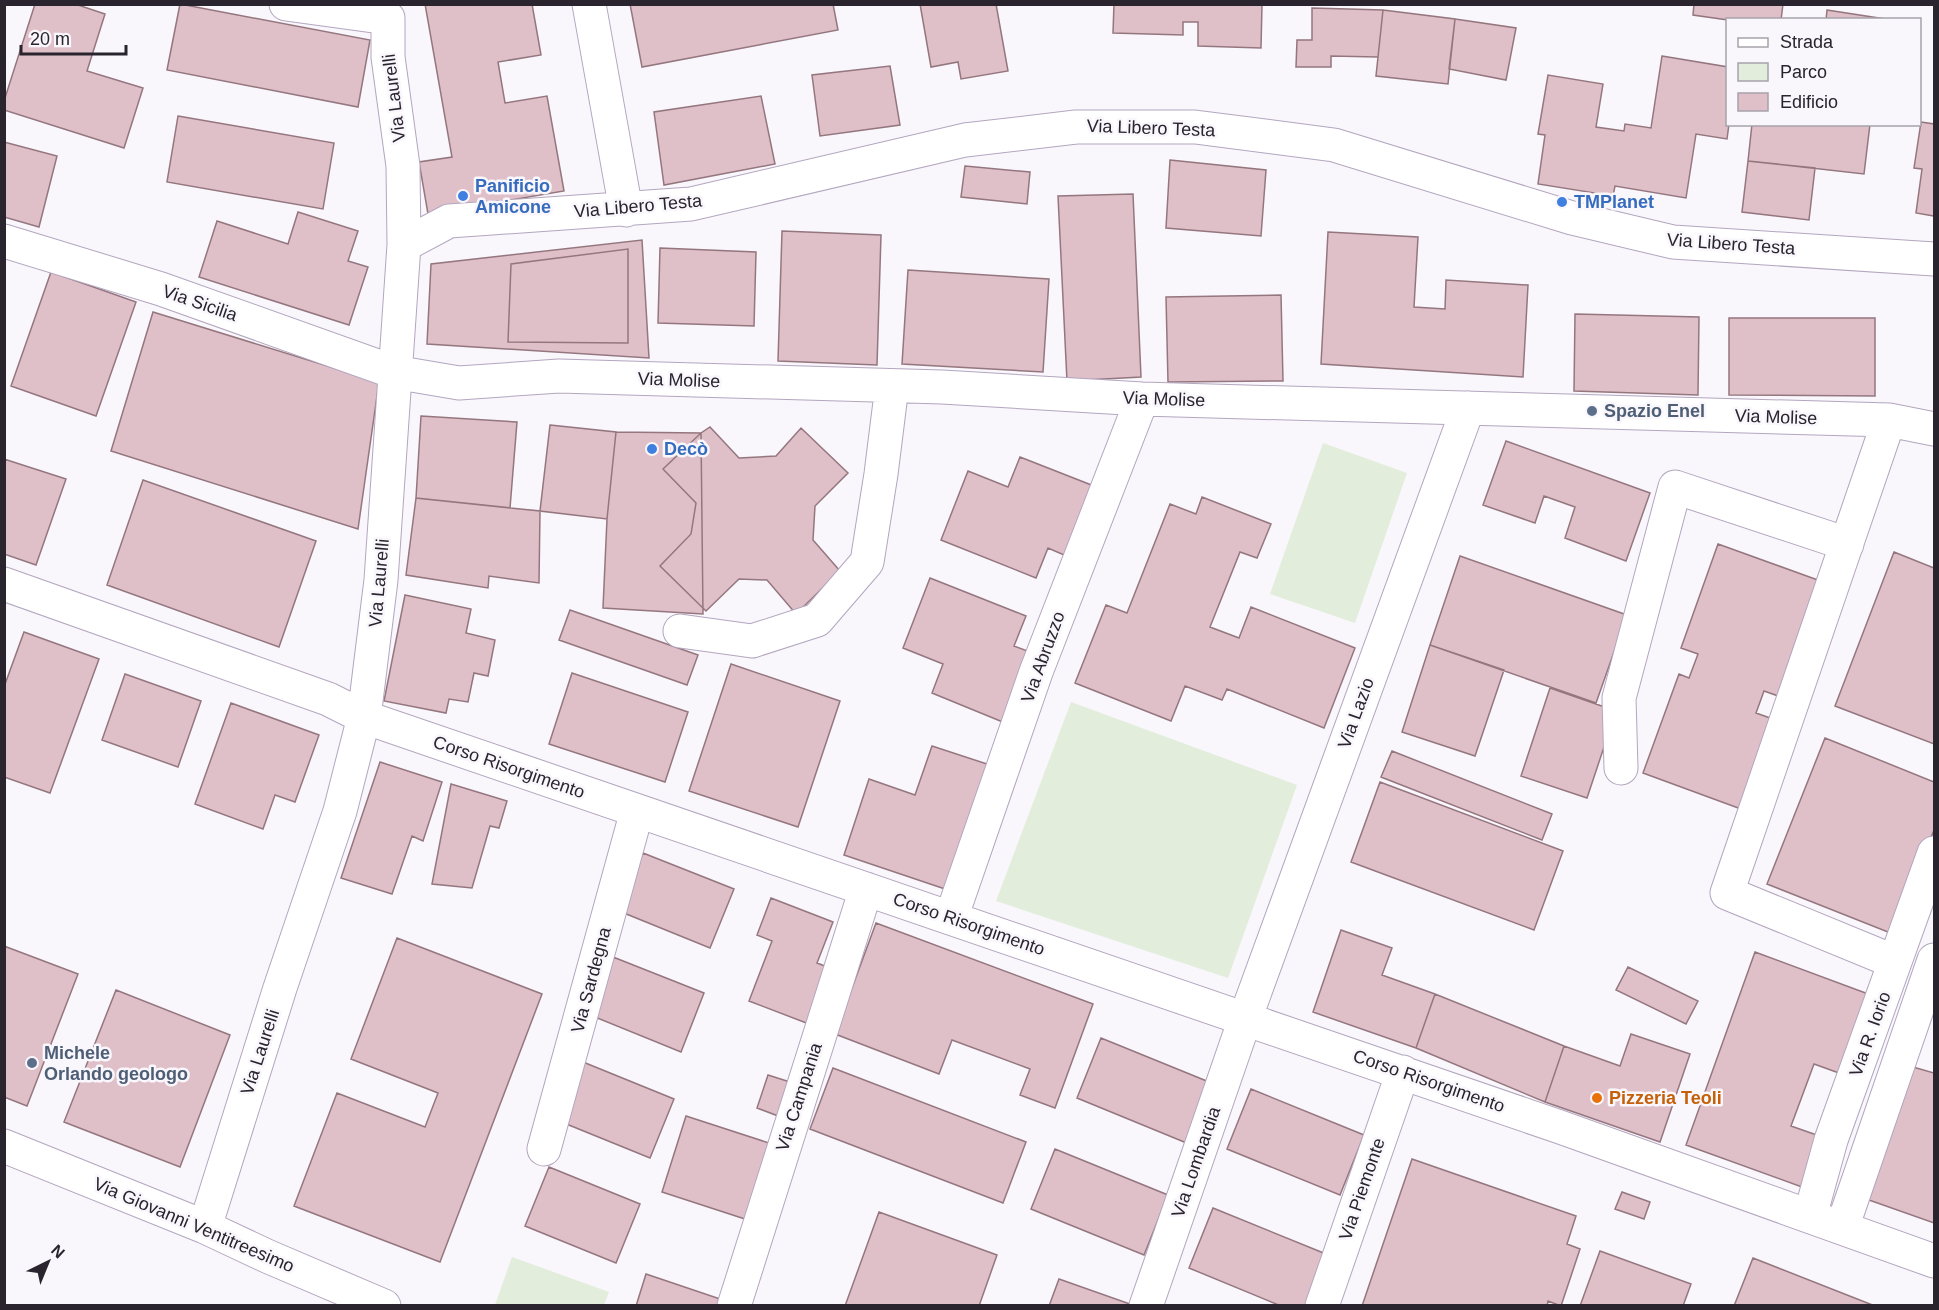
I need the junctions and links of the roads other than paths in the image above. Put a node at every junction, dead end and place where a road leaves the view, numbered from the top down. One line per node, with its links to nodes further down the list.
1 (286, 4): 5 (street, Via Laurelli)
2 (589, 4): 3 (street)
3 (626, 210): 5 (street, Via Libero Testa); 6 (street, Via Libero Testa)
4 (4, 241): 7 (street, Via Sicilia)
5 (404, 245): 7 (street, Via Laurelli)
6 (1935, 259)
7 (394, 372): 8 (street, Via Molise); 16 (street, Via Laurelli)
8 (892, 386): 9 (street, Via Molise); 15 (street)
9 (1142, 399): 10 (street, Via Molise); 21 (street, Via Abruzzo)
10 (1468, 408): 11 (street, Via Molise); 24 (street, Via Lazio)
11 (1889, 420): 12 (street, Via Molise); 13 (street)
12 (1935, 429)
13 (1847, 544): 17 (street); 22 (street)
14 (4, 584): 16 (street, Corso Risorgimento)
15 (680, 631)
16 (364, 717): 18 (street, Corso Risorgimento); 29 (street, Via Laurelli)
17 (1621, 768)
18 (637, 811): 20 (street, Corso Risorgimento); 27 (street, Via Sardegna)
19 (1935, 853): 22 (street, Via R. Iorio)
20 (866, 889): 21 (street, Corso Risorgimento); 33 (street, Via Campania)
21 (951, 918): 24 (street, Corso Risorgimento)
22 (1895, 962): 28 (street, Via R. Iorio)
23 (1932, 973): 30 (street, Via R. Iorio)
24 (1245, 1018): 25 (street, Corso Risorgimento); 34 (street, Via Lombardia)
25 (1402, 1072): 28 (street, Corso Risorgimento); 35 (street, Via Piemonte)
26 (4, 1146): 29 (street, Via Giovanni Ventitreesimo)
27 (544, 1149)
28 (1810, 1216): 30 (street, Corso Risorgimento)
29 (205, 1227): 32 (street, Via Giovanni Ventitreesimo)
30 (1842, 1228): 31 (street, Corso Risorgimento)
31 (1935, 1261)
32 (384, 1305)
33 (734, 1305)
34 (1146, 1305)
35 (1322, 1305)

